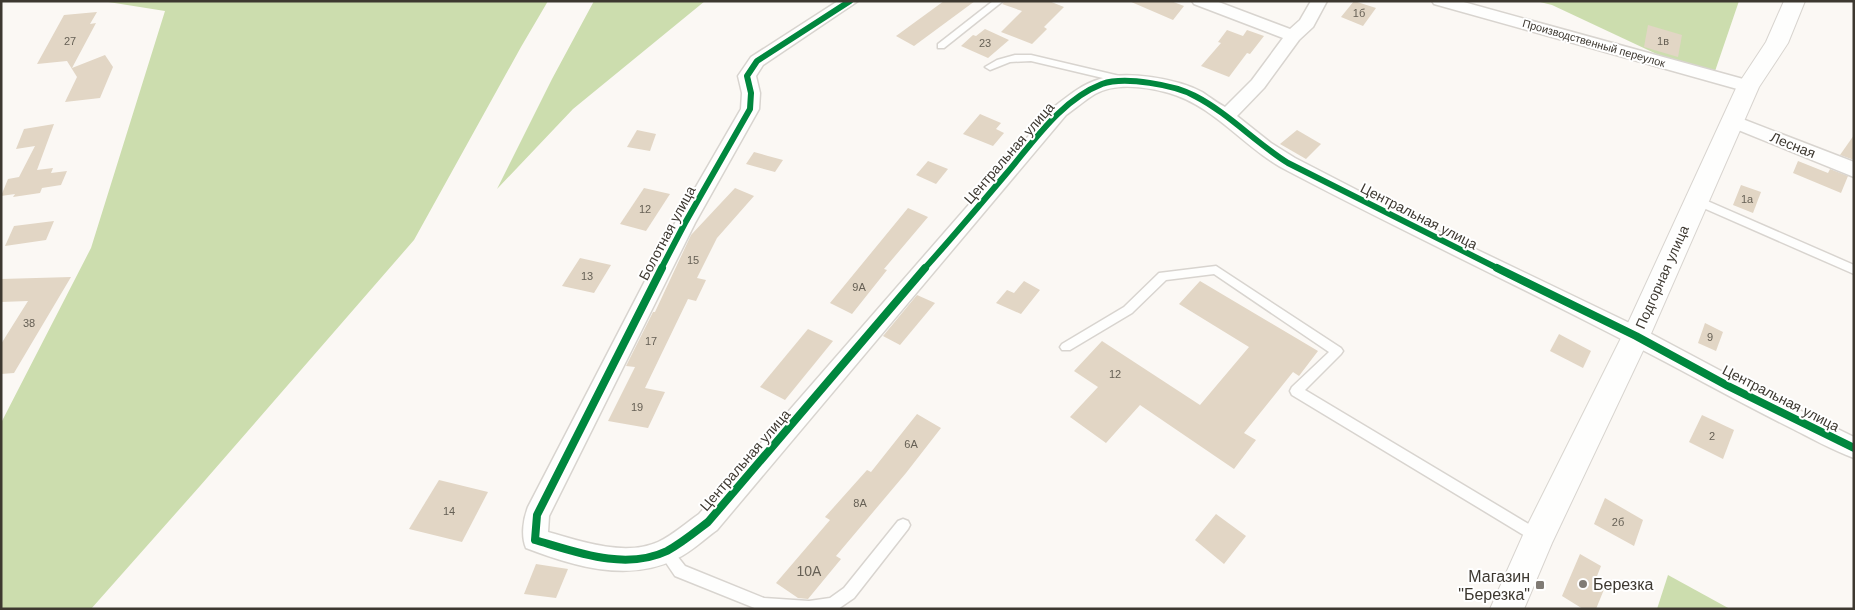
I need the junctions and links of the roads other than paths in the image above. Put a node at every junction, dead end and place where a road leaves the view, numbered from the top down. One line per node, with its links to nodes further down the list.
1 (850, 1): 20 (street, Болотная улица)
2 (999, 1): 8 (lane)
3 (1200, 1): 7 (street)
4 (1319, 1): 7 (street)
5 (1440, 1): 11 (street, Производственный переулок)
6 (1795, 1): 11 (street, Подгорная улица)
7 (1293, 36): 12 (street)
8 (941, 46)
9 (990, 66): 10 (lane)
10 (1128, 81): 12 (street, Центральная улица); 23 (street, Центральная улица)
11 (1748, 86): 13 (street, Подгорная улица)
12 (1226, 117): 17 (street, Центральная улица)
13 (1732, 121): 14 (street, Лесная); 15 (street, Подгорная улица)
14 (1854, 170)
15 (1696, 200): 16 (lane); 17 (street, Подгорная улица)
16 (1854, 270)
17 (1636, 336): 19 (street, Центральная улица); 22 (street, Подгорная улица)
18 (1066, 347): 22 (lane)
19 (1854, 448)
20 (536, 515): 23 (street, Центральная улица)
21 (903, 525): 23 (lane)
22 (1538, 537): 24 (street, Подгорная улица)
23 (665, 551)
24 (1507, 609)

